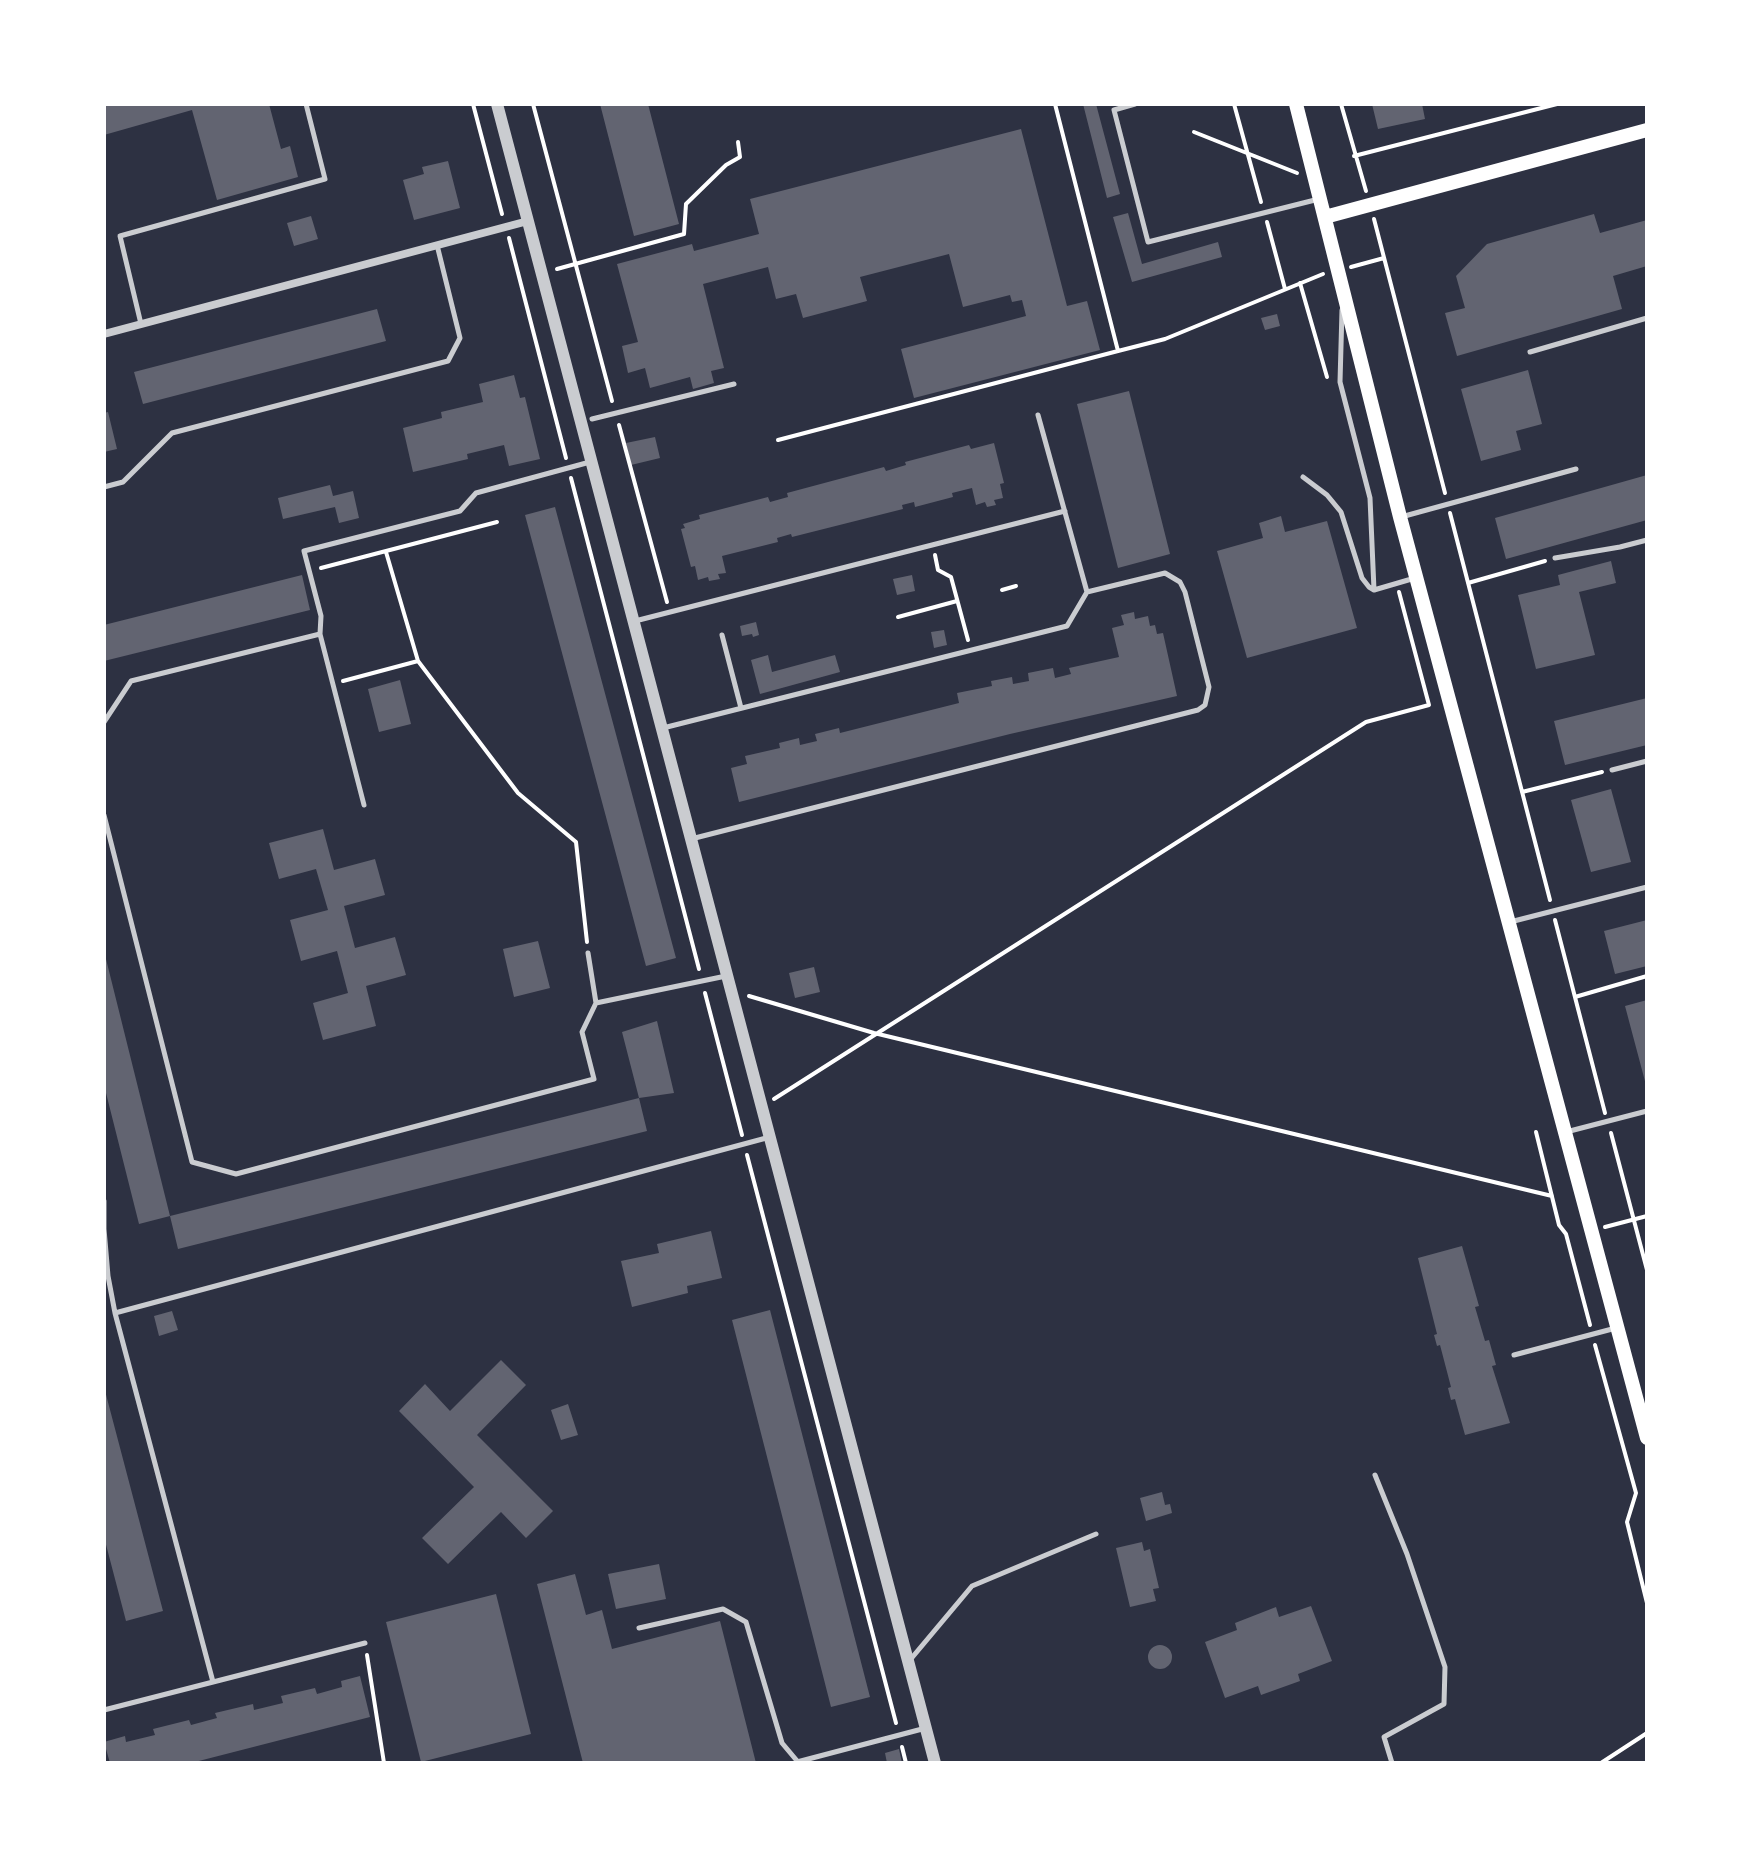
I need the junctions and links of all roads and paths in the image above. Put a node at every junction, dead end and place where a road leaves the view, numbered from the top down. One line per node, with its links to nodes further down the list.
1 (306, 104): 31 (lane)
2 (473, 104): 22 (path)
3 (497, 104): 21 (street)
4 (533, 104): 25 (path)
5 (1055, 104): 33 (path)
6 (1135, 104): 19 (lane)
7 (1234, 104): 14 (path)
8 (1296, 104): 17 (main road)
9 (1341, 104): 15 (path)
10 (1557, 104): 15 (path)
11 (1647, 130): 18 (main road)
12 (1194, 132): 14 (path)
13 (738, 142): 25 (path)
14 (1247, 153): 16 (path); 19 (path)
15 (1354, 156): 18 (path)
16 (1297, 173)
17 (1320, 198): 19 (lane); 20 (main road)
18 (1370, 204): 20 (main road); 24 (path)
19 (1264, 213): 28 (path)
20 (1325, 217): 27 (main road)
21 (528, 221): 22 (street); 40 (street)
22 (506, 227): 23 (street); 41 (path)
23 (437, 245): 31 (street); 44 (lane)
24 (1384, 258): 27 (path); 45 (path)
25 (576, 264): 26 (path); 36 (path)
26 (552, 270)
27 (1338, 270): 28 (path); 29 (main road)
28 (1285, 289): 33 (path)
29 (1343, 289): 47 (main road); 59 (lane)
30 (1647, 318): 34 (lane)
31 (141, 324): 32 (street)
32 (104, 334)
33 (1118, 351): 39 (path)
34 (1530, 352)
35 (734, 384): 36 (lane)
36 (616, 413): 38 (lane); 62 (path)
37 (1038, 415): 46 (lane)
38 (592, 419)
39 (778, 440)
40 (591, 462): 41 (lane); 64 (street)
41 (569, 468): 65 (lane); 85 (path)
42 (1576, 469): 45 (lane)
43 (1303, 477): 59 (lane)
44 (104, 487)
45 (1447, 504): 47 (lane); 55 (path)
46 (1065, 511): 50 (lane); 60 (lane)
47 (1400, 517): 54 (main road)
48 (497, 522): 51 (path)
49 (1647, 540): 52 (lane)
50 (932, 545): 61 (path); 62 (lane)
51 (386, 552): 53 (path); 68 (path)
52 (1555, 558): 55 (path)
53 (315, 570)
54 (1416, 578): 56 (lane); 81 (main road)
55 (1468, 583): 75 (path)
56 (1396, 584): 59 (lane); 89 (path)
57 (1016, 586): 58 (path)
58 (1002, 590)
59 (1374, 590)
60 (1087, 592): 67 (lane); 78 (lane)
61 (959, 601): 63 (path); 67 (path)
62 (669, 612): 64 (lane)
63 (898, 617)
64 (634, 621): 72 (street)
65 (320, 634): 69 (lane); 71 (lane)
66 (722, 635): 70 (lane)
67 (970, 650): 70 (lane)
68 (418, 661): 69 (path); 82 (path)
69 (333, 683): 76 (lane)
70 (741, 708): 72 (lane)
71 (104, 722)
72 (662, 728): 78 (street)
73 (1647, 761): 74 (lane)
74 (1612, 770): 75 (path)
75 (1522, 792): 80 (path)
76 (364, 805)
77 (104, 815): 88 (lane)
78 (691, 839): 83 (street)
79 (1647, 887): 80 (lane)
80 (1553, 911): 81 (lane); 87 (path)
81 (1509, 923): 94 (main road)
82 (588, 953): 88 (lane)
83 (727, 975): 85 (lane); 90 (street)
84 (1647, 976): 87 (path)
85 (702, 981): 88 (lane); 96 (path)
86 (749, 996): 89 (path)
87 (1575, 997): 92 (path)
88 (596, 1003)
89 (874, 1033): 90 (path); 97 (path)
90 (762, 1107): 95 (street)
91 (1647, 1111): 92 (lane)
92 (1608, 1121): 94 (lane); 100 (path)
93 (1536, 1132): 97 (path)
94 (1565, 1132): 102 (main road)
95 (770, 1137): 96 (lane); 114 (street)
96 (744, 1145): 104 (lane); 119 (path)
97 (1552, 1196): 106 (path)
98 (104, 1201): 101 (lane)
99 (1647, 1216): 100 (path)
100 (1633, 1220): 102 (path); 103 (path)
101 (104, 1229): 104 (lane)
102 (1591, 1231): 105 (main road)
103 (1647, 1270)
104 (115, 1313): 115 (lane)
105 (1617, 1328): 106 (lane); 108 (main road)
106 (1592, 1334): 107 (lane); 111 (path)
107 (1514, 1355)
108 (1647, 1438)
109 (1375, 1475): 124 (lane)
110 (1096, 1534): 114 (lane)
111 (1647, 1603)
112 (639, 1628): 120 (lane)
113 (365, 1643): 115 (lane); 121 (path)
114 (908, 1662): 117 (street)
115 (213, 1682): 116 (lane)
116 (104, 1710)
117 (926, 1728): 119 (lane); 123 (street)
118 (1647, 1733): 125 (path)
119 (899, 1735): 120 (lane); 122 (path)
120 (797, 1762)
121 (384, 1763)
122 (906, 1763)
123 (935, 1763)
124 (1392, 1763)
125 (1601, 1763)

